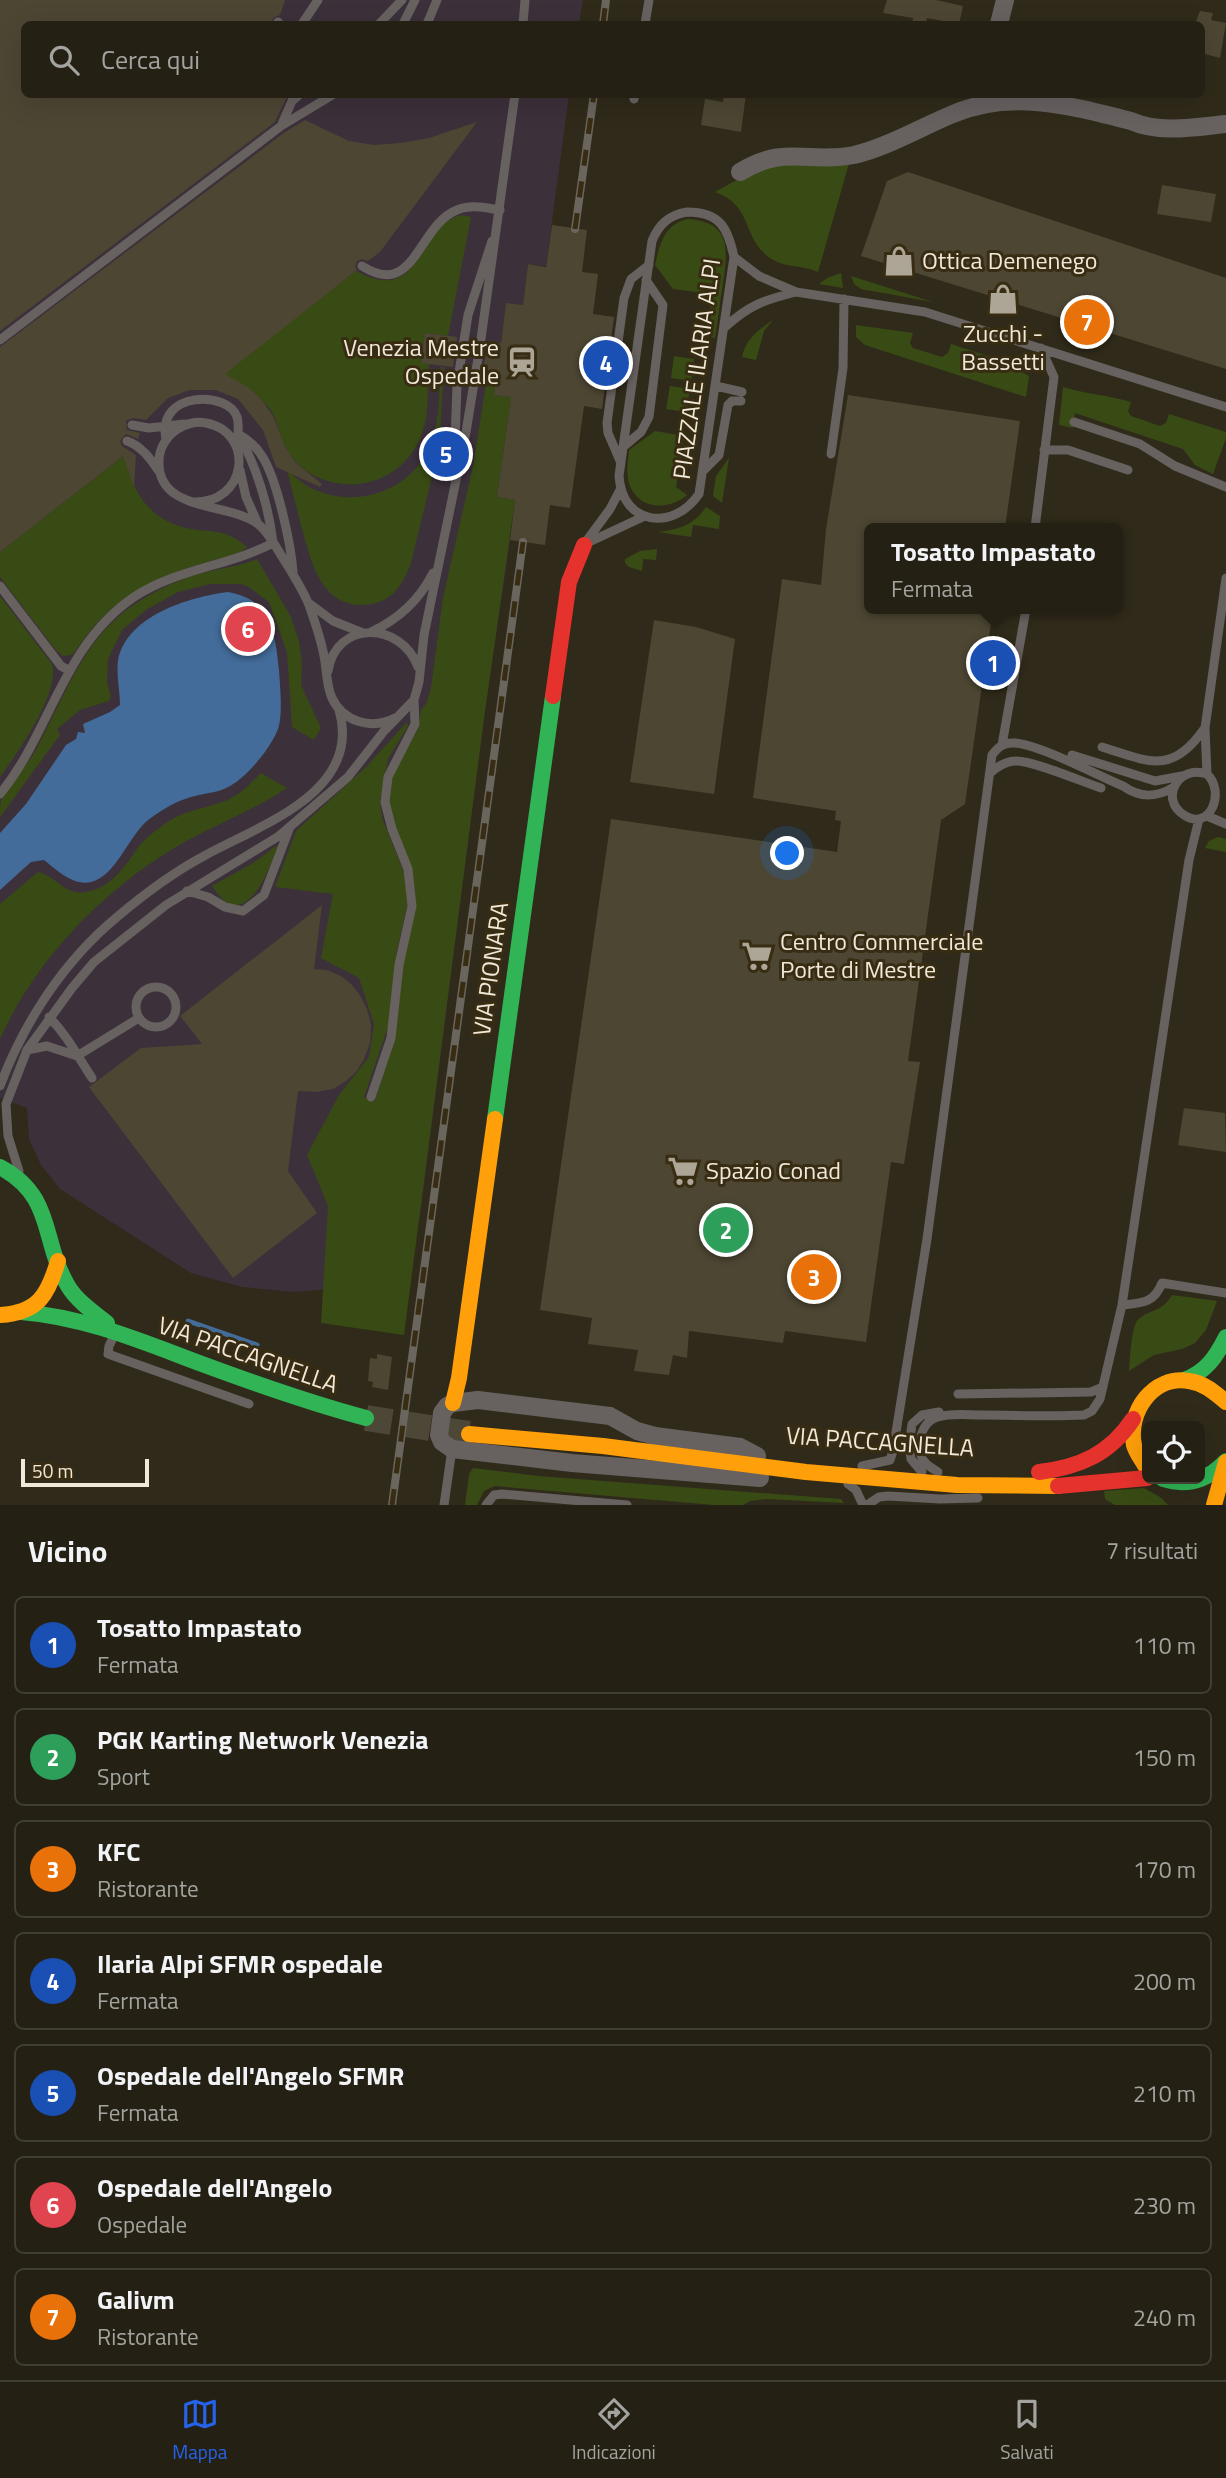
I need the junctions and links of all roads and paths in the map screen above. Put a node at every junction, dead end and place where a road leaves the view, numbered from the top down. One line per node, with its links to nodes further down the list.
1 (318, 0): 8 (lane)
2 (402, 0): 9 (lane)
3 (415, 0): 10 (lane)
4 (437, 0): 11 (lane)
5 (525, 0): 12 (lane)
6 (649, 0): 13 (lane)
7 (1005, 0): 14 (street)
8 (304, 21)
9 (382, 21)
10 (404, 21)
11 (428, 21)
12 (523, 21)
13 (646, 21)
14 (1000, 21)
15 (295, 98): 20 (lane)
16 (331, 98): 20 (lane)
17 (514, 98): 22 (lane)
18 (985, 99): 19 (street); 21 (street)
19 (1226, 124)
20 (281, 126): 30 (lane)
21 (740, 172)
22 (500, 213): 25 (lane); 53 (lane); 53 (lane)
23 (734, 257): 24 (lane, PIAZZALE ILARIA ALPI); 27 (lane); 29 (lane, PIAZZALE ILARIA ALPI)
24 (649, 265): 26 (lane, PIAZZALE ILARIA ALPI); 46 (lane)
25 (362, 266)
26 (646, 280): 42 (lane, PIAZZALE ILARIA ALPI); 42 (lane)
27 (796, 292): 28 (lane); 29 (lane)
28 (844, 299): 31 (lane); 45 (lane)
29 (724, 328): 32 (lane, PIAZZALE ILARIA ALPI)
30 (0, 340)
31 (1041, 348): 33 (lane); 43 (lane)
32 (716, 386): 48 (lane, PIAZZALE ILARIA ALPI); 48 (lane)
33 (1226, 407)
34 (1074, 422): 51 (lane)
35 (193, 423): 37 (lane); 38 (lane); 40 (lane)
36 (132, 425): 37 (lane)
37 (163, 425): 39 (lane); 40 (lane)
38 (225, 432): 39 (lane); 44 (lane)
39 (238, 434): 44 (lane); 58 (lane); 61 (lane)
40 (166, 439): 50 (lane)
41 (127, 441): 50 (lane)
42 (624, 447): 46 (lane, PIAZZALE ILARIA ALPI)
43 (1044, 450): 49 (lane); 56 (lane)
44 (238, 452): 47 (lane)
45 (831, 454)
46 (621, 463): 52 (lane, PIAZZALE ILARIA ALPI)
47 (239, 466): 54 (lane); 57 (lane)
48 (704, 470): 55 (lane, PIAZZALE ILARIA ALPI)
49 (1128, 470)
50 (160, 472): 54 (lane)
51 (1226, 487)
52 (620, 490): 55 (lane); 59 (lane, VIA PIONARA)
53 (452, 500): 60 (lane)
54 (191, 502): 57 (lane)
55 (645, 516): 59 (lane)
56 (1036, 523)
57 (258, 524): 58 (lane)
58 (273, 543): 61 (lane); 67 (lane)
59 (584, 545): 108 (street, VIA PIONARA)
60 (438, 562): 66 (lane); 69 (lane)
61 (293, 577): 64 (lane)
62 (1226, 578): 73 (lane)
63 (0, 586): 67 (lane)
64 (308, 602): 66 (lane); 68 (lane)
65 (1025, 614): 74 (lane)
66 (367, 633): 68 (lane); 69 (lane)
67 (70, 671): 82 (lane)
68 (327, 676): 71 (lane)
69 (419, 682): 70 (lane)
70 (414, 700): 72 (lane); 94 (lane)
71 (339, 709): 72 (lane); 93 (lane)
72 (400, 716): 86 (lane)
73 (1205, 728): 75 (lane); 78 (lane)
74 (1002, 745): 77 (lane); 80 (lane)
75 (1102, 747)
76 (1072, 755): 79 (lane)
77 (990, 773): 81 (lane); 119 (lane)
78 (1207, 774): 79 (lane); 83 (lane)
79 (1182, 776): 80 (lane)
80 (1174, 787): 84 (lane)
81 (1101, 788)
82 (0, 794)
83 (1222, 805): 84 (lane)
84 (1203, 818): 85 (lane); 99 (lane)
85 (1226, 824)
86 (290, 826): 87 (lane); 87 (lane)
87 (187, 891): 88 (lane)
88 (49, 1017): 90 (lane); 91 (lane)
89 (139, 1018): 89 (lane); 91 (lane)
90 (27, 1051): 91 (lane); 96 (lane)
91 (77, 1056): 92 (lane)
92 (92, 1078)
93 (0, 1086)
94 (371, 1097)
95 (0, 1167): 96 (street)
96 (23, 1181): 97 (street, VIA PACCAGNELLA)
97 (58, 1261): 100 (street); 102 (street, VIA PACCAGNELLA)
98 (1226, 1293): 99 (lane)
99 (1122, 1305): 105 (lane)
100 (21, 1312): 101 (street); 102 (street, VIA PACCAGNELLA)
101 (0, 1315)
102 (116, 1331): 109 (lane); 111 (street, VIA PACCAGNELLA)
103 (1226, 1337): 104 (street, VIA PACCAGNELLA)
104 (1184, 1380): 107 (street); 112 (street, VIA PACCAGNELLA)
105 (1103, 1387): 106 (lane); 110 (lane)
106 (958, 1394)
107 (1226, 1402)
108 (453, 1403): 115 (street, VIA PIONARA); 116 (street)
109 (249, 1404)
110 (963, 1415): 122 (lane); 122 (lane)
111 (366, 1418)
112 (1133, 1419): 118 (street); 122 (street, VIA PACCAGNELLA)
113 (469, 1434): 114 (street, VIA PACCAGNELLA)
114 (603, 1447): 116 (street, VIA PACCAGNELLA); 122 (street, VIA PACCAGNELLA)
115 (452, 1449): 123 (street); 127 (lane)
116 (757, 1456): 119 (street, VIA PACCAGNELLA)
117 (1226, 1461): 120 (street); 131 (street)
118 (1142, 1462)
119 (862, 1466): 122 (street, VIA PACCAGNELLA)
120 (1205, 1477)
121 (1142, 1478): 122 (street, VIA PACCAGNELLA)
122 (940, 1482): 123 (street); 126 (street); 130 (lane)
123 (848, 1484): 130 (lane)
124 (1168, 1484): 125 (street)
125 (1177, 1500)
126 (1050, 1502)
127 (444, 1505)
128 (486, 1505): 129 (lane)
129 (627, 1505)
130 (864, 1505)
131 (1214, 1505)

